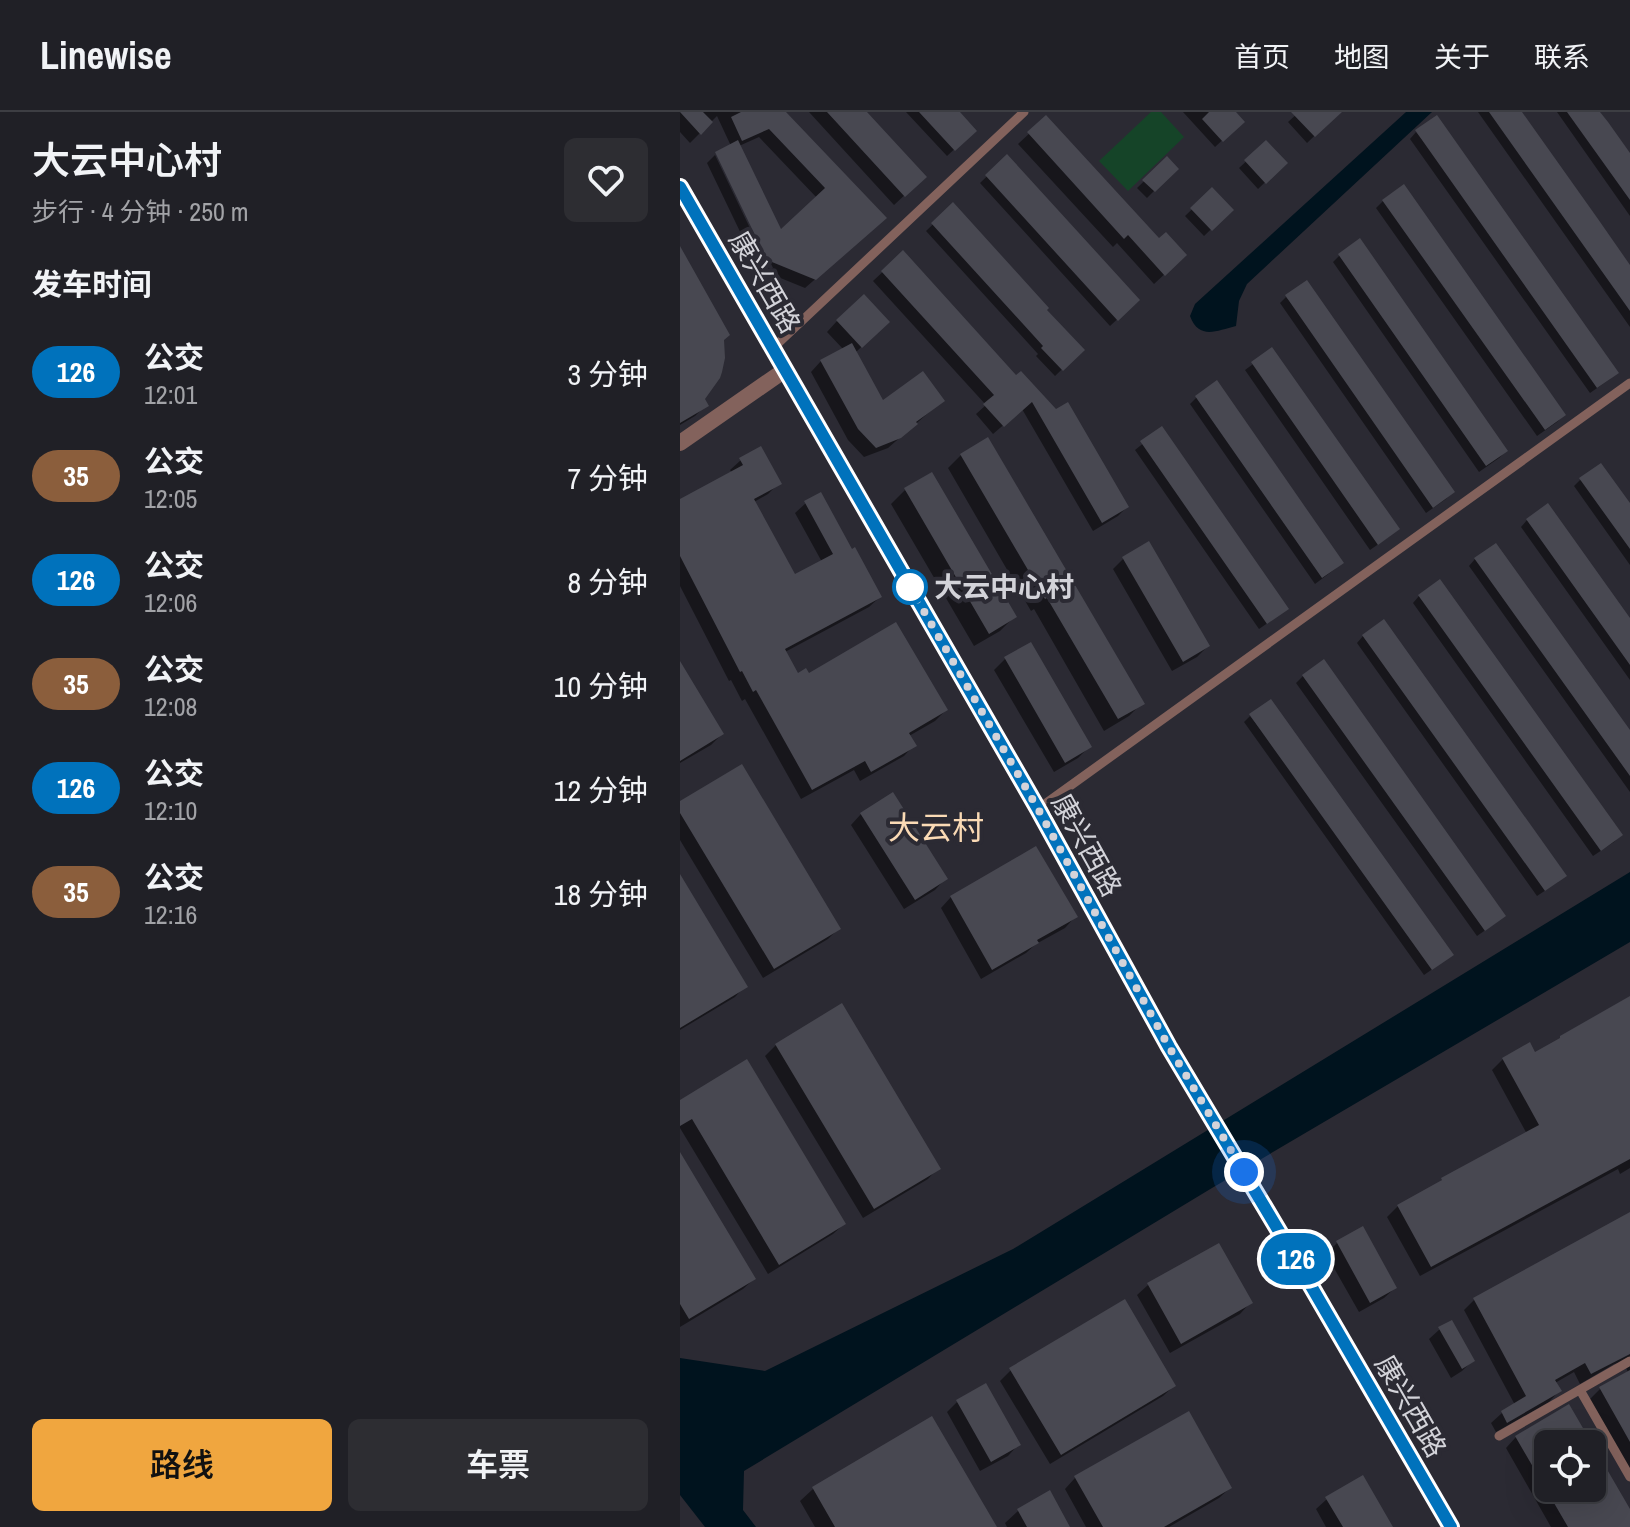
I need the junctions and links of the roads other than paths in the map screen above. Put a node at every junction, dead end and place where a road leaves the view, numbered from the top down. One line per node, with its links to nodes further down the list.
1 (1024, 112): 3 (lane)
2 (680, 187): 3 (street, 康兴西路)
3 (773, 348): 4 (street, 康兴西路)
4 (785, 370): 6 (street); 7 (street, 康兴西路)
5 (1630, 383): 7 (lane)
6 (680, 443)
7 (1038, 809): 12 (street, 康兴西路)
8 (1630, 1361): 9 (lane)
9 (1580, 1390): 10 (lane); 11 (lane)
10 (1499, 1436)
11 (1630, 1477)
12 (1451, 1527)

